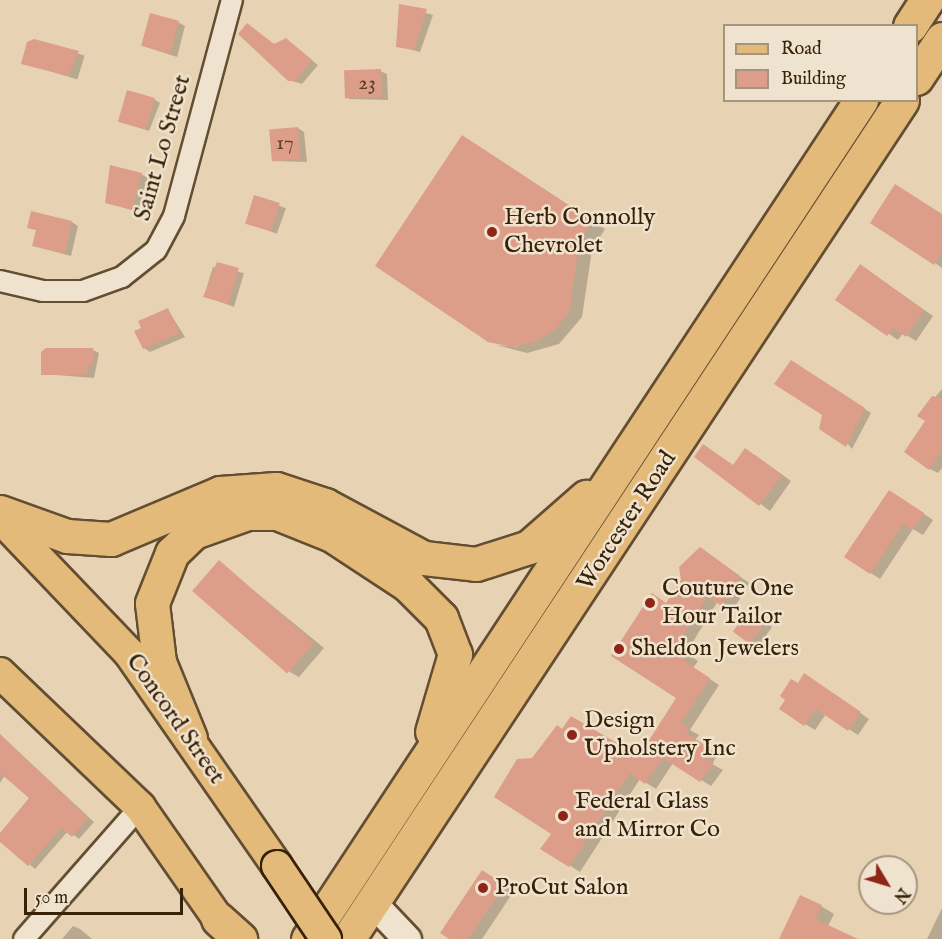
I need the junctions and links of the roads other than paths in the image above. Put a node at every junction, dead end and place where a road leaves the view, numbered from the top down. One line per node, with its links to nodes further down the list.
1 (232, 0): 8 (street, Saint Lo Street)
2 (927, 0): 3 (highway)
3 (911, 24)
4 (942, 39): 5 (highway)
5 (918, 75)
6 (860, 102): 9 (highway, Worcester Road)
7 (901, 102): 18 (highway, Worcester Road)
8 (0, 280)
9 (654, 419): 10 (highway); 16 (highway, Worcester Road)
10 (0, 512)
11 (0, 518): 13 (main road, Concord Street)
12 (0, 540): 13 (main road)
13 (38, 553): 15 (main road, Concord Street)
14 (0, 672): 17 (main road)
15 (190, 738): 16 (highway); 22 (main road, Concord Street, bridge)
16 (399, 806): 21 (highway, Worcester Road)
17 (140, 807): 19 (main road); 20 (street)
18 (372, 902): 23 (highway, Worcester Road); 24 (street)
19 (227, 932)
20 (24, 939)
21 (308, 939)
22 (326, 939)
23 (348, 939)
24 (406, 939)

